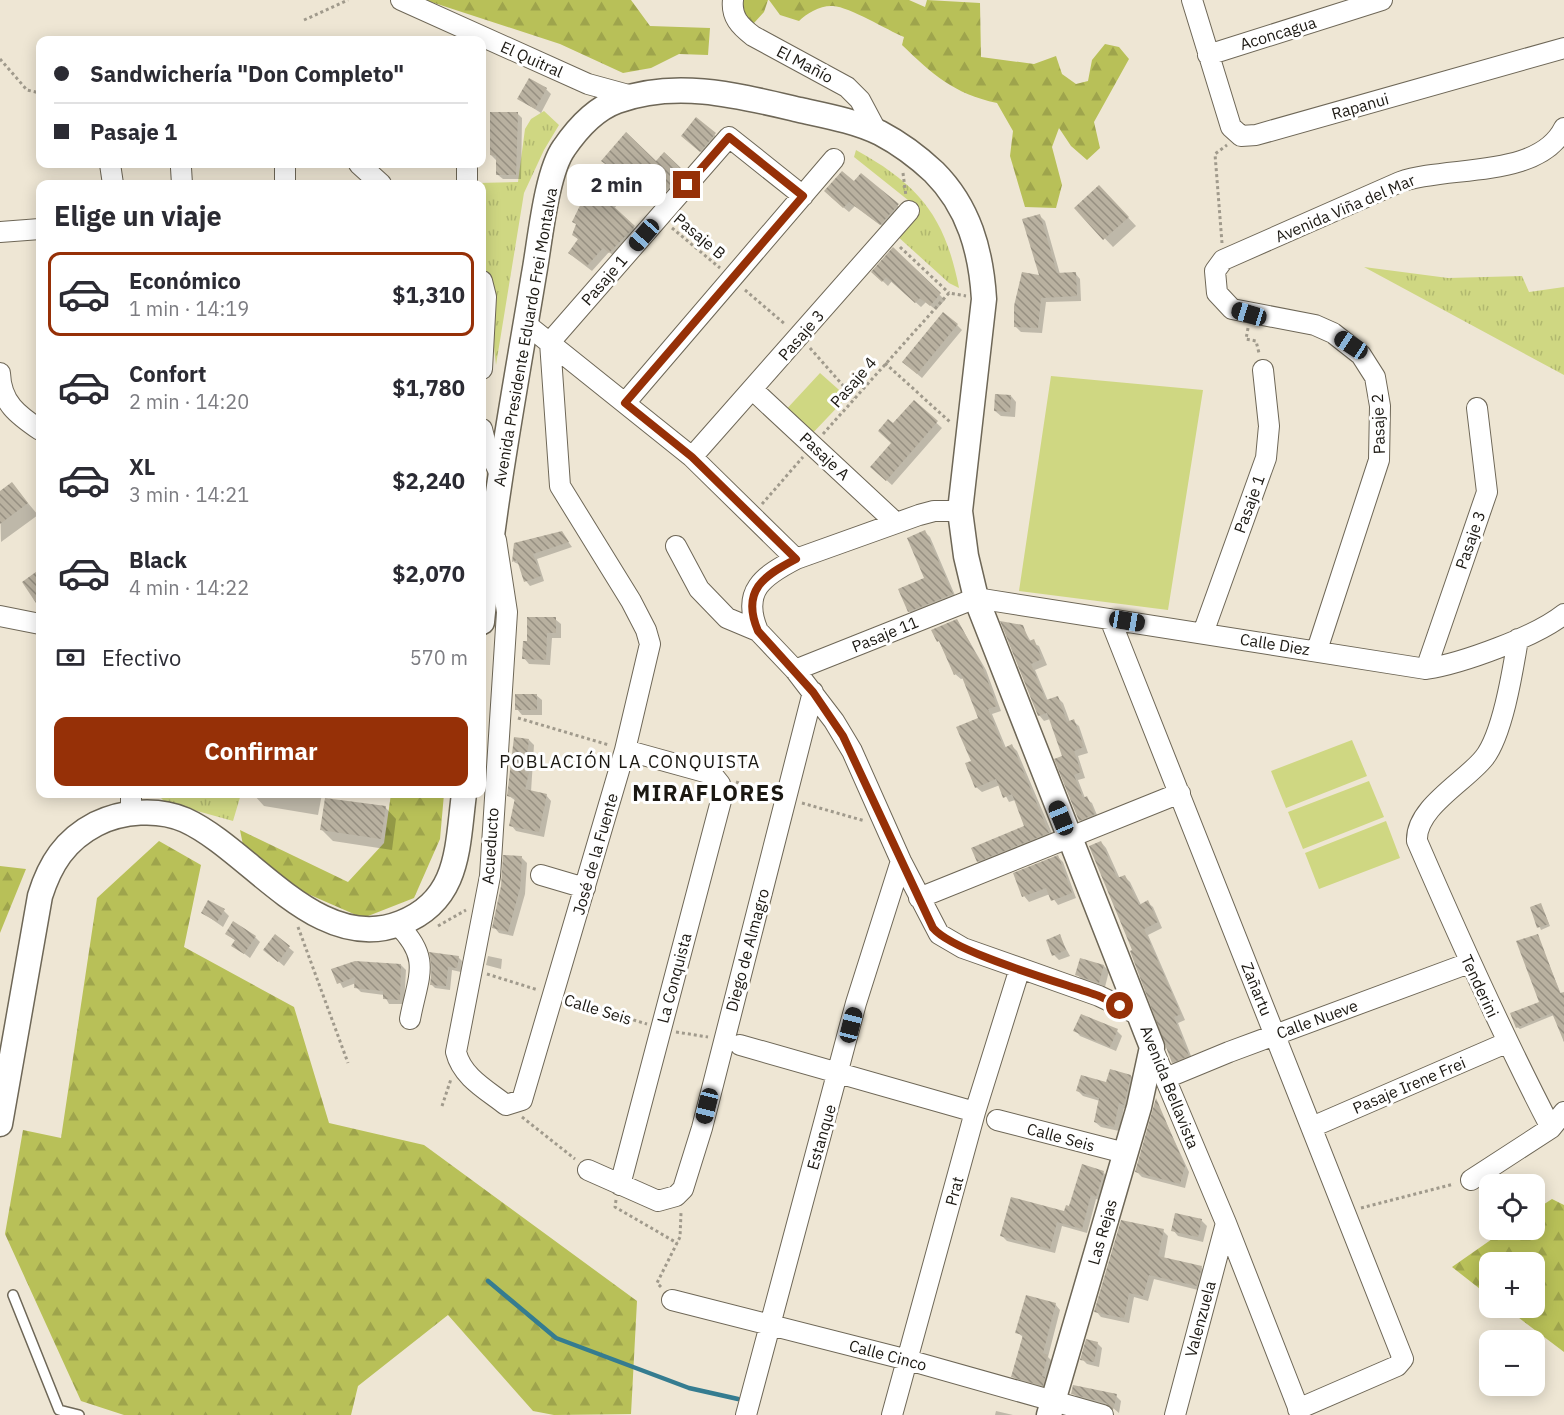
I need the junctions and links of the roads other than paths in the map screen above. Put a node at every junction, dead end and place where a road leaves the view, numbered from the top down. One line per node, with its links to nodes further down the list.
1 (401, 0): 5 (street, El Quitral)
2 (733, 0): 11 (street, El Mañío)
3 (1192, 0): 8 (street)
4 (1382, 0): 8 (street, Aconcagua)
5 (481, 36)
6 (486, 38): 9 (street, El Quitral)
7 (1564, 48): 8 (street, Rapanui)
8 (1208, 55)
9 (633, 96): 11 (street, Avenida Presidente Eduardo Frei Montalva); 18 (street, Avenida Presidente Eduardo Frei Montalva)
10 (1564, 128): 17 (street, Avenida Viña del Mar)
11 (877, 132): 29 (street, Avenida Presidente Eduardo Frei Montalva)
12 (834, 159): 13 (street)
13 (803, 196): 19 (street, Pasaje 1); 23 (street)
14 (909, 211): 22 (street, Pasaje 3)
15 (36, 229): 16 (street)
16 (0, 232)
17 (1223, 261): 43 (street, Pasaje 2)
18 (526, 324): 19 (street); 28 (street, Avenida Presidente Eduardo Frei Montalva)
19 (550, 342): 23 (street); 47 (street, José de la Fuente)
20 (1263, 370): 41 (street, Pasaje 1)
21 (0, 374): 25 (street)
22 (753, 390): 27 (street, Pasaje 3); 31 (street, Pasaje A)
23 (625, 403): 27 (street)
24 (1477, 408): 44 (street, Pasaje 3)
25 (36, 427)
26 (486, 445): 28 (street)
27 (692, 457): 33 (street)
28 (501, 476): 30 (street, Avenida Presidente Eduardo Frei Montalva)
29 (960, 511): 31 (street); 35 (street, Avenida Presidente Eduardo Frei Montalva)
30 (494, 522): 34 (street, Avenida Presidente Eduardo Frei Montalva); 67 (street, Acueducto)
31 (896, 523): 33 (street)
32 (676, 546): 40 (street)
33 (796, 559): 40 (street)
34 (486, 589)
35 (976, 598): 38 (street, Calle Diez); 45 (street, Pasaje 11); 51 (street, Avenida Bellavista)
36 (1564, 614): 42 (street, Calle Diez)
37 (0, 616): 39 (street)
38 (1110, 619): 41 (street, Calle Diez); 48 (street, Zañartu)
39 (36, 623)
40 (758, 631): 45 (street)
41 (1203, 633): 43 (street, Calle Diez)
42 (1518, 639): 44 (street, Calle Diez); 57 (street, Tenderini)
43 (1317, 650): 44 (street, Calle Diez)
44 (1426, 669)
45 (795, 670): 46 (street)
46 (813, 692): 52 (street); 62 (street, Diego de Almagro)
47 (625, 750): 54 (street, José de la Fuente); 77 (street, La Conquista)
48 (1180, 793): 51 (street); 61 (street, Zañartu)
49 (464, 798): 56 (street)
50 (131, 803): 56 (street); 71 (street)
51 (1069, 838): 55 (street); 59 (street, Avenida Bellavista)
52 (901, 861): 55 (street); 65 (street, Estanque)
53 (541, 875): 54 (street)
54 (585, 888): 67 (street, José de la Fuente)
55 (919, 898): 58 (street)
56 (398, 925): 60 (street)
57 (1469, 963): 61 (street, Calle Nueve); 63 (street, Tenderini)
58 (1020, 968): 59 (street); 68 (street, Prat)
59 (1141, 1016): 64 (street, Avenida Bellavista)
60 (410, 1019)
61 (1275, 1035): 66 (street, Calle Nueve); 72 (street, Zañartu)
62 (732, 1042): 65 (street); 77 (street, Diego de Almagro)
63 (1506, 1043): 72 (street, Pasaje Irene Frei); 73 (street, Tenderini)
64 (1152, 1047): 66 (street, Avenida Bellavista); 74 (street, Las Rejas)
65 (840, 1071): 68 (street); 81 (street, Estanque)
66 (1166, 1078): 78 (street, Avenida Bellavista)
67 (514, 1102)
68 (975, 1112): 82 (street, Prat)
69 (1564, 1112): 73 (street)
70 (997, 1120): 74 (street, Calle Seis)
71 (0, 1124)
72 (1312, 1127): 84 (street, Zañartu)
73 (1551, 1128): 76 (street)
74 (1125, 1153): 83 (street, Las Rejas)
75 (588, 1170): 77 (street)
76 (1471, 1180)
77 (620, 1185)
78 (1226, 1223): 84 (street, Avenida Bellavista); 89 (street, Valenzuela)
79 (13, 1295): 85 (lane)
80 (672, 1300): 81 (street, Calle Cinco)
81 (769, 1323): 82 (street, Calle Cinco); 86 (street, Estanque)
82 (908, 1360): 83 (street, Calle Cinco); 87 (street, Prat)
83 (1051, 1408): 88 (street, Calle Cinco)
84 (1298, 1413)
85 (79, 1415)
86 (746, 1415)
87 (892, 1415)
88 (1103, 1415)
89 (1175, 1415)

